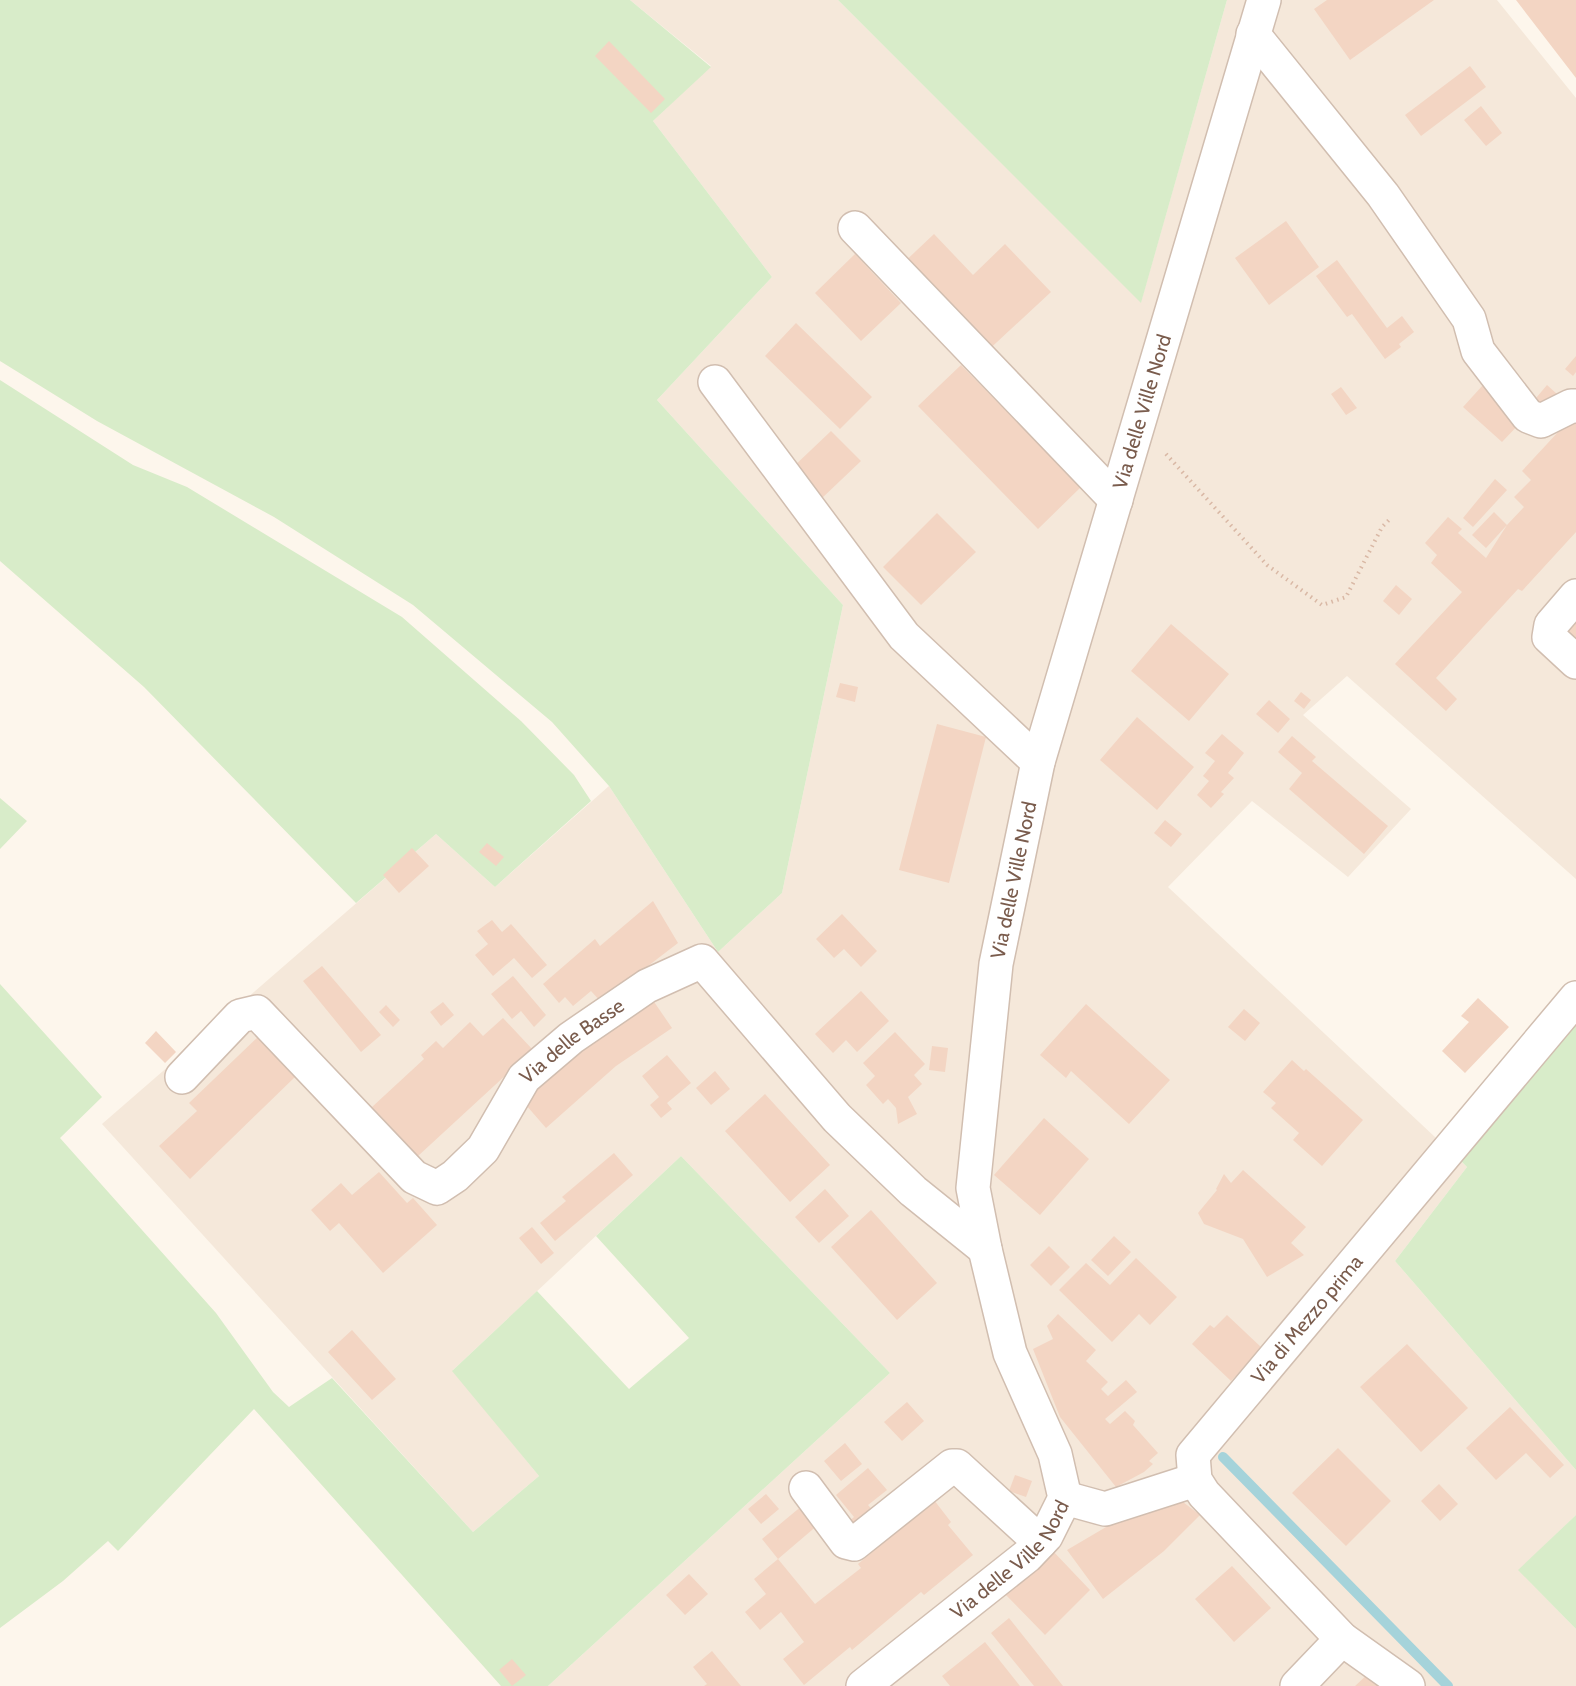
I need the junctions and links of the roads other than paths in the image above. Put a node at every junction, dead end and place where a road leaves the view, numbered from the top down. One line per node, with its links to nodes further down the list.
1 (1264, 0): 2 (street, Via delle Ville Nord)
2 (1254, 34): 5 (street); 6 (street, Via delle Ville Nord)
3 (855, 228): 6 (street)
4 (715, 382): 9 (street)
5 (1576, 406)
6 (1116, 500): 9 (street, Via delle Ville Nord)
7 (1576, 596): 8 (street)
8 (1576, 662)
9 (1038, 762): 12 (street, Via delle Ville Nord)
10 (1576, 998): 13 (street, Via di Mezzo prima)
11 (182, 1077): 12 (street, Via delle Basse)
12 (985, 1249): 15 (street, Via delle Ville Nord)
13 (1195, 1479): 15 (street); 17 (street)
14 (806, 1488): 16 (street)
15 (1065, 1498): 16 (street, Via delle Ville Nord)
16 (1040, 1542): 18 (street, Via delle Ville Nord)
17 (1342, 1639): 19 (street); 20 (street)
18 (863, 1686)
19 (1297, 1686)
20 (1408, 1686)

